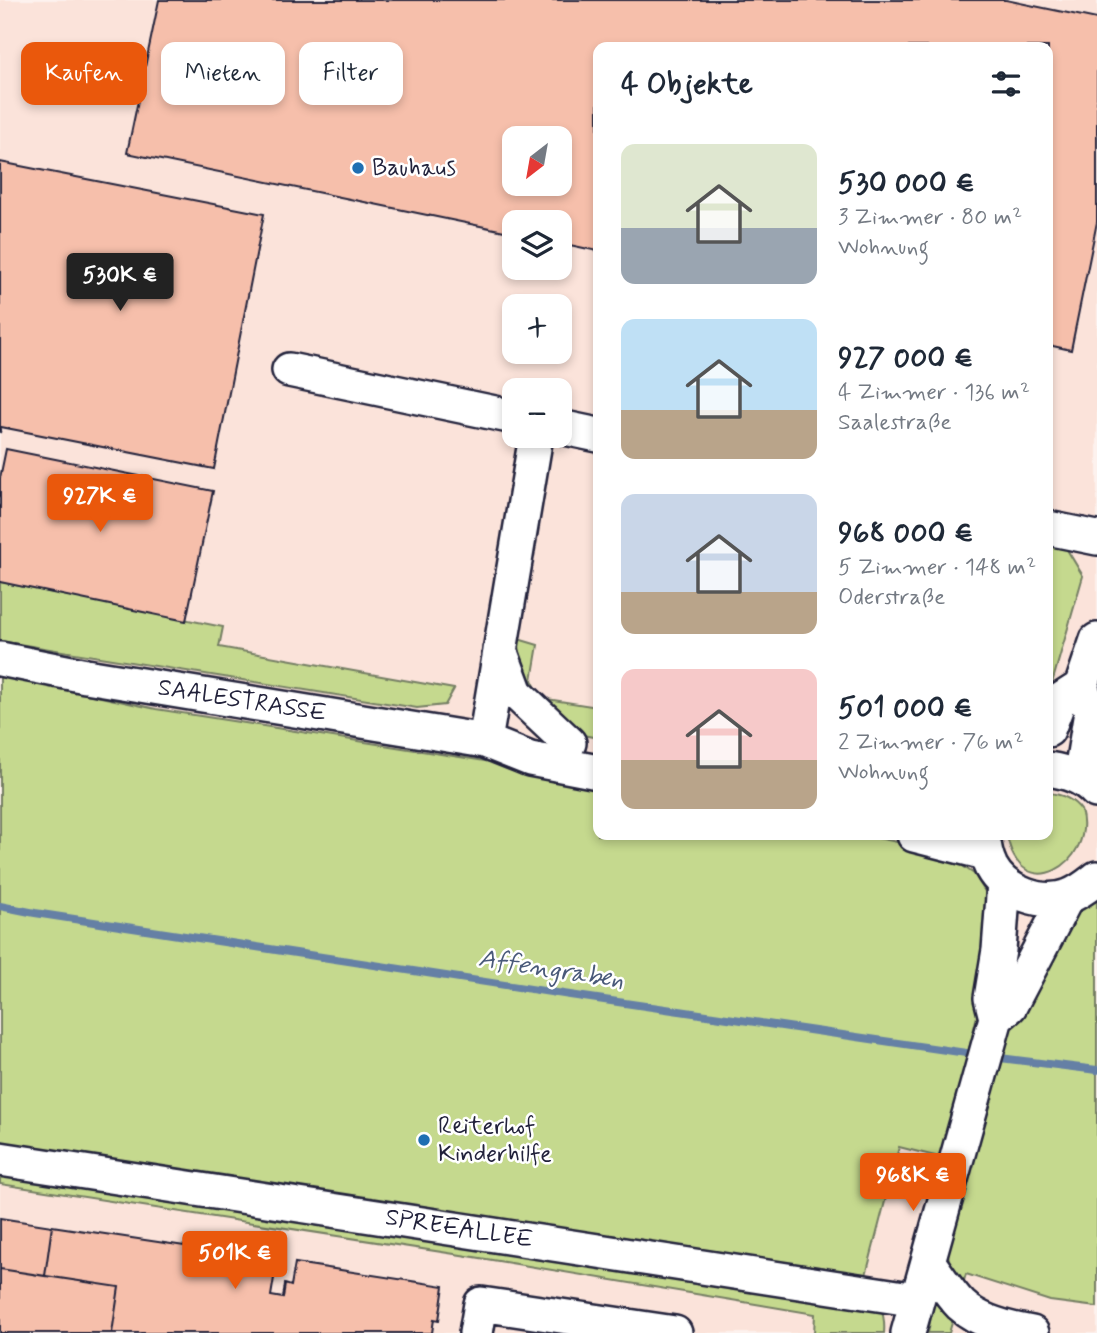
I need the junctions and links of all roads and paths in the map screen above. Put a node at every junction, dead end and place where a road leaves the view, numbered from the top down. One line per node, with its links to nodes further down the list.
1 (289, 370): 2 (street)
2 (502, 414)
3 (572, 430): 4 (street)
4 (593, 434)
5 (534, 448): 9 (street)
6 (1053, 529): 7 (street)
7 (1097, 538)
8 (1097, 640): 11 (street)
9 (499, 647): 13 (street); 14 (street)
10 (0, 659): 13 (street, SAALESTRASSE)
11 (1082, 687): 12 (street); 17 (street)
12 (1053, 717)
13 (485, 741): 14 (street, SAALESTRASSE); 16 (street, SAALESTRASSE)
14 (584, 746)
15 (1053, 770): 17 (street)
16 (593, 771)
17 (1088, 785)
18 (953, 840): 19 (street)
19 (984, 844): 21 (street)
20 (1097, 877): 22 (street)
21 (1004, 883): 22 (street); 23 (street)
22 (1067, 897): 23 (street)
23 (996, 1018): 25 (street)
24 (0, 1159): 26 (street, SPREEALLEE)
25 (928, 1262): 26 (street); 30 (street)
26 (917, 1300): 29 (street)
27 (476, 1333): 28 (street)
28 (675, 1333)
29 (908, 1333)
30 (1032, 1333)

